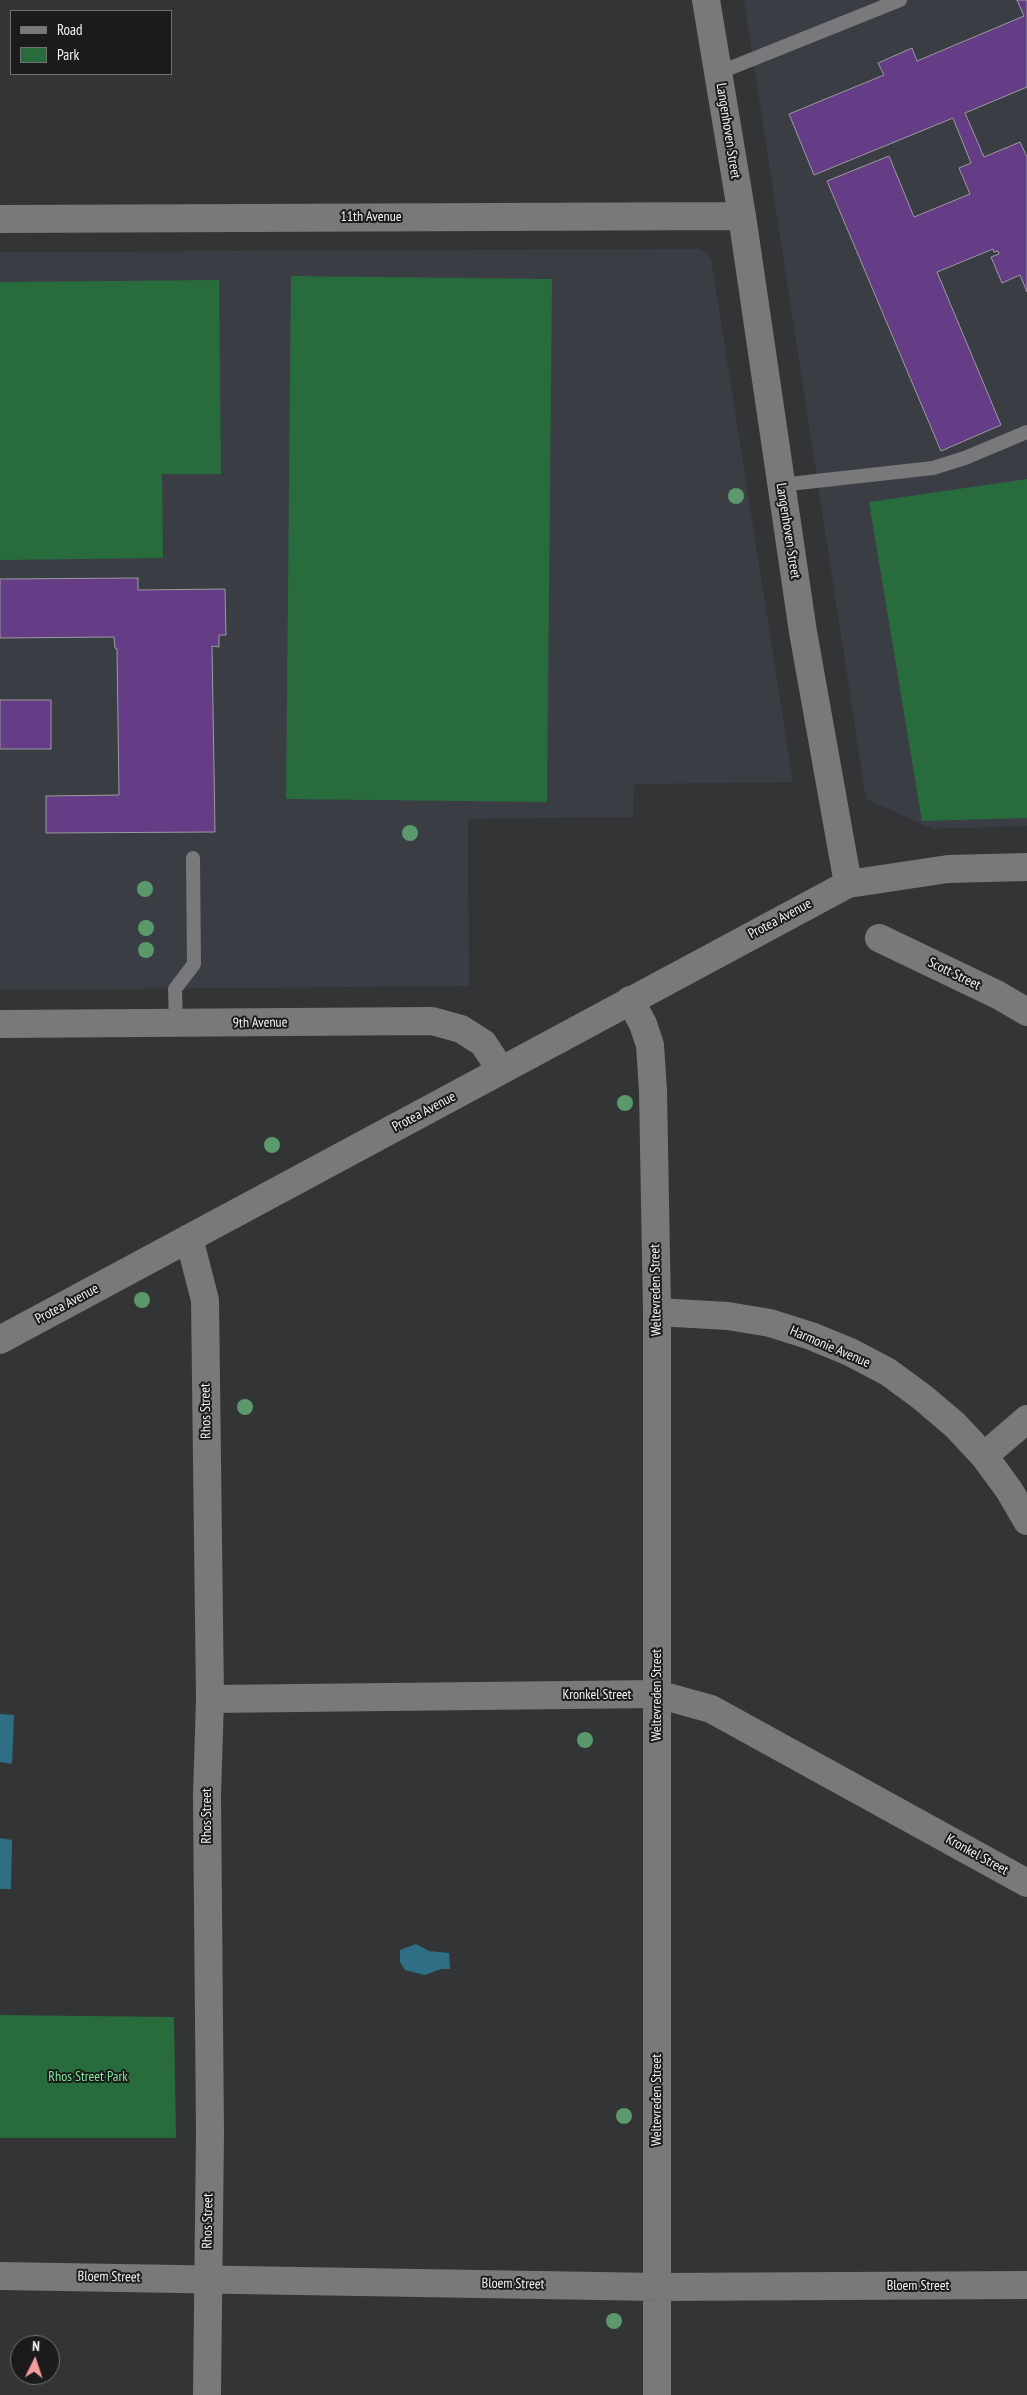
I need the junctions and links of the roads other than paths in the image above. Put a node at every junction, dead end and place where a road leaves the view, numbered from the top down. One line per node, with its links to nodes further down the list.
1 (706, 0): 3 (street, Langenhoven Street)
2 (900, 0): 3 (lane)
3 (718, 73): 4 (street, Langenhoven Street)
4 (742, 216): 5 (street, 11th Avenue); 7 (street, Langenhoven Street)
5 (0, 219)
6 (1027, 432): 7 (lane)
7 (780, 485): 10 (street, Langenhoven Street)
8 (193, 858): 15 (lane)
9 (1027, 867): 10 (street)
10 (848, 884): 12 (street, Protea Avenue)
11 (879, 938): 13 (street, Scott Street)
12 (630, 1000): 16 (street, Protea Avenue); 18 (street, Weltevreden Street)
13 (1027, 1012)
14 (0, 1024): 15 (street, 9th Avenue)
15 (176, 1024): 16 (street, 9th Avenue)
16 (501, 1070): 17 (street, Protea Avenue)
17 (189, 1238): 19 (street, Protea Avenue); 24 (street, Rhos Street)
18 (657, 1312): 21 (street, Harmonie Avenue); 23 (street, Weltevreden Street)
19 (0, 1340)
20 (1027, 1418): 21 (street)
21 (984, 1456): 22 (street, Harmonie Avenue)
22 (1027, 1521)
23 (657, 1694): 24 (street, Kronkel Street); 25 (street, Kronkel Street); 29 (street, Weltevreden Street)
24 (210, 1699): 27 (street, Rhos Street)
25 (1027, 1883)
26 (0, 2276): 27 (street, Bloem Street)
27 (208, 2279): 29 (street, Bloem Street); 30 (street, Rhos Street)
28 (1027, 2285): 29 (street, Bloem Street)
29 (658, 2287): 31 (street, Weltevreden Street)
30 (207, 2395)
31 (657, 2395)

